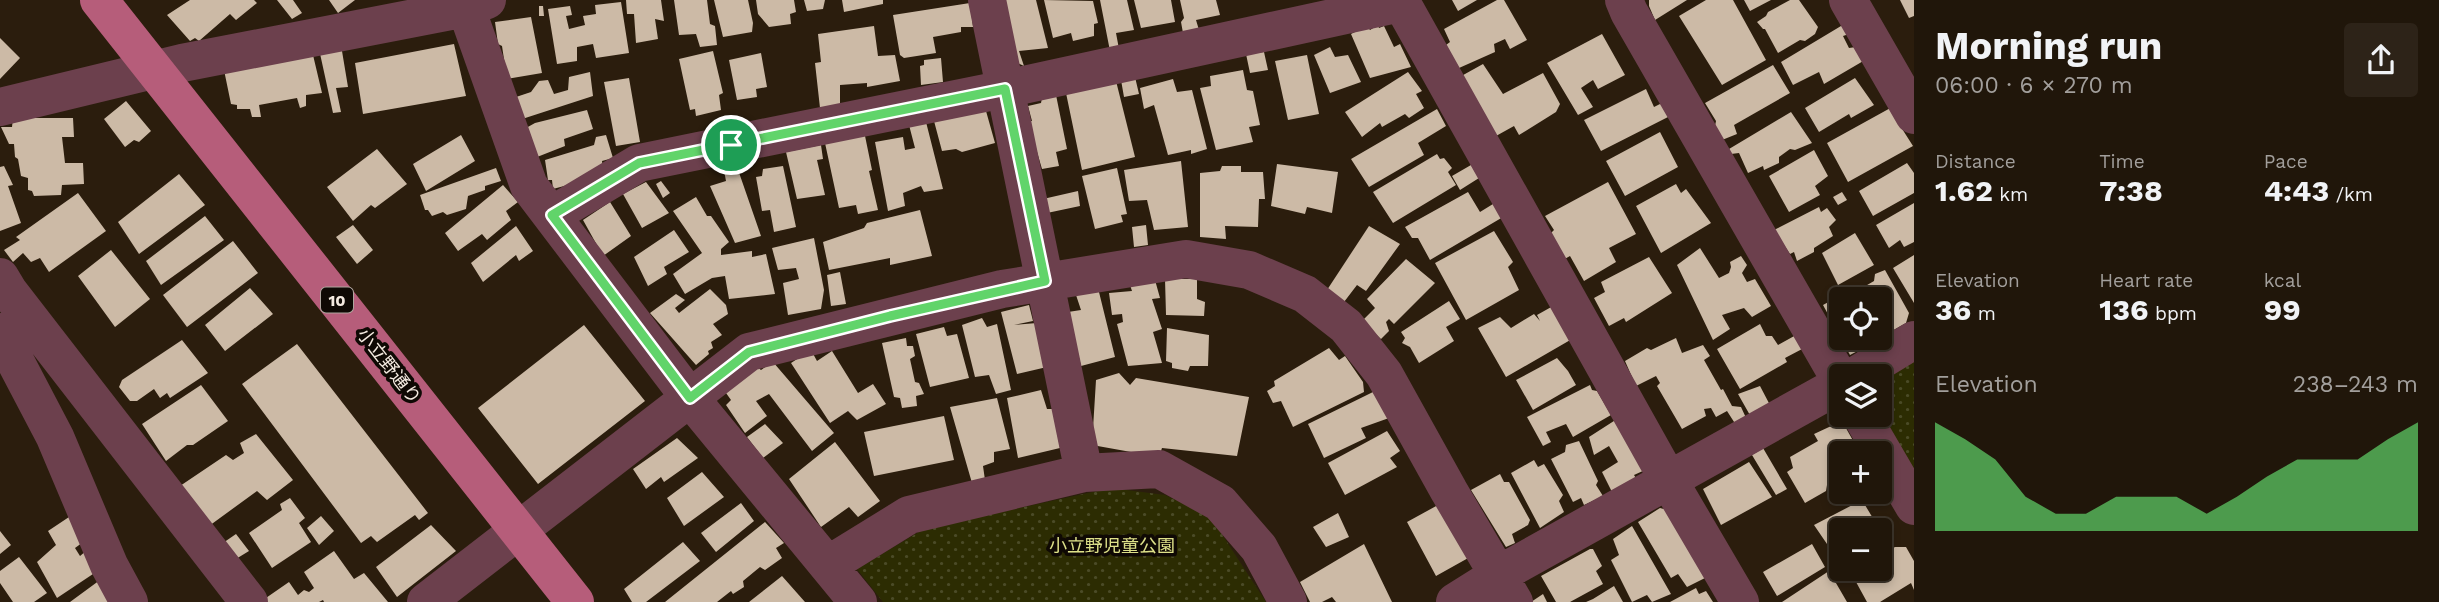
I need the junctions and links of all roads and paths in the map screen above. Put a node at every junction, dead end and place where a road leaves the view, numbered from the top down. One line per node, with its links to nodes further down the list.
1 (99, 0): 7 (main road, 小立野通り / 10)
2 (987, 0): 8 (street)
3 (1625, 0): 16 (street)
4 (1848, 0): 10 (street)
5 (1400, 1): 8 (street); 22 (street)
6 (481, 2): 7 (street); 11 (street)
7 (155, 68): 9 (street); 24 (main road, 小立野通り / 10)
8 (1005, 89): 11 (street); 13 (street)
9 (0, 107)
10 (1914, 115)
11 (552, 215): 19 (street)
12 (0, 277): 28 (street)
13 (1045, 281): 19 (street); 21 (street); 26 (street)
14 (0, 332): 27 (street)
15 (1914, 340): 17 (street)
16 (1830, 364)
17 (1875, 364)
18 (1829, 390): 22 (street)
19 (690, 398): 24 (street); 25 (street)
20 (1868, 427): 23 (street)
21 (1084, 473): 25 (street); 32 (street)
22 (1669, 481): 26 (street); 34 (street)
23 (1914, 506)
24 (518, 530): 29 (street); 30 (main road, 小立野通り / 10)
25 (828, 565): 31 (street)
26 (1506, 588): 33 (street)
27 (129, 602)
28 (249, 602)
29 (426, 602)
30 (575, 602)
31 (858, 602)
32 (1288, 602)
33 (1455, 602)
34 (1740, 602)

